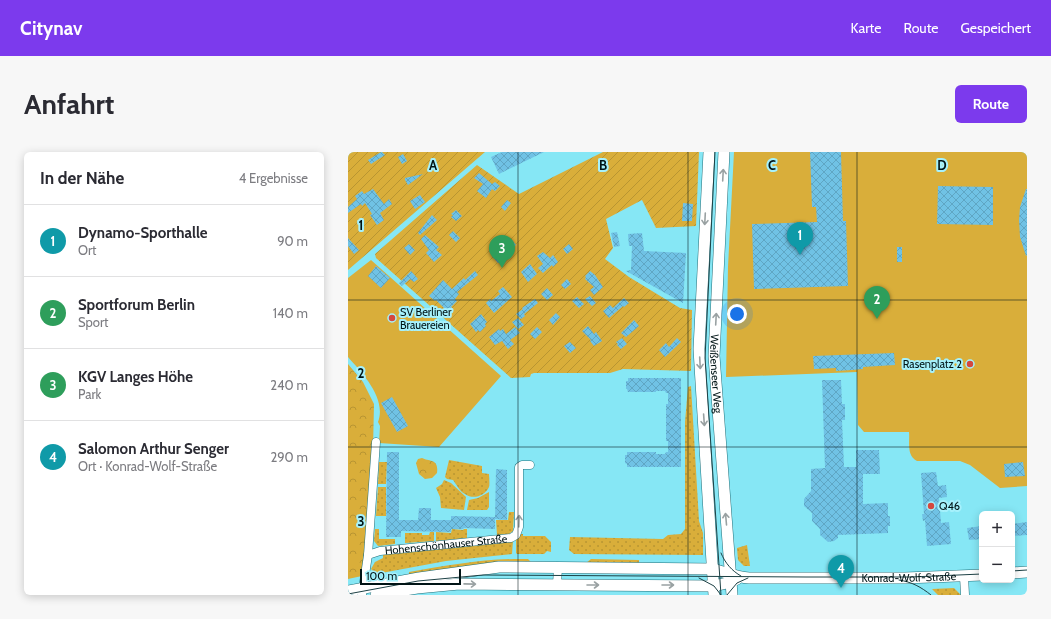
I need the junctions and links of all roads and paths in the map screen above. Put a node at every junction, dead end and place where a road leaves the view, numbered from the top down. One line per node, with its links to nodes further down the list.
1 (709, 152): 3 (main road, Weißenseer Weg)
2 (724, 152): 4 (main road, Weißenseer Weg, one-way to 2)
3 (706, 203): 4 (main road); 5 (main road, Weißenseer Weg, one-way to 5)
4 (721, 204): 6 (main road, Weißenseer Weg, one-way to 4)
5 (700, 335): 6 (main road); 11 (main road, Weißenseer Weg, one-way to 11)
6 (715, 335): 16 (main road, Weißenseer Weg, one-way to 6)
7 (376, 442): 9 (street, Hohenschönhauser Straße)
8 (530, 465): 9 (street, Hohenschönhauser Straße, one-way to 8)
9 (368, 555): 20 (street, Hohenschönhauser Straße)
10 (558, 567): 11 (main road); 17 (street); 20 (main road)
11 (713, 569): 16 (main road); 18 (main road, Weißenseer Weg)
12 (1027, 572): 13 (main road)
13 (1015, 573)
14 (979, 575): 15 (main road, Konrad-Wolf-Straße)
15 (964, 576): 16 (main road, Konrad-Wolf-Straße); 23 (street)
16 (733, 577): 18 (main road); 22 (main road, Weißenseer Weg)
17 (557, 585): 18 (main road, one-way to 18); 21 (main road, one-way to 17)
18 (714, 590)
19 (348, 591): 20 (main road)
20 (362, 592)
21 (376, 595)
22 (732, 595)
23 (965, 595)

